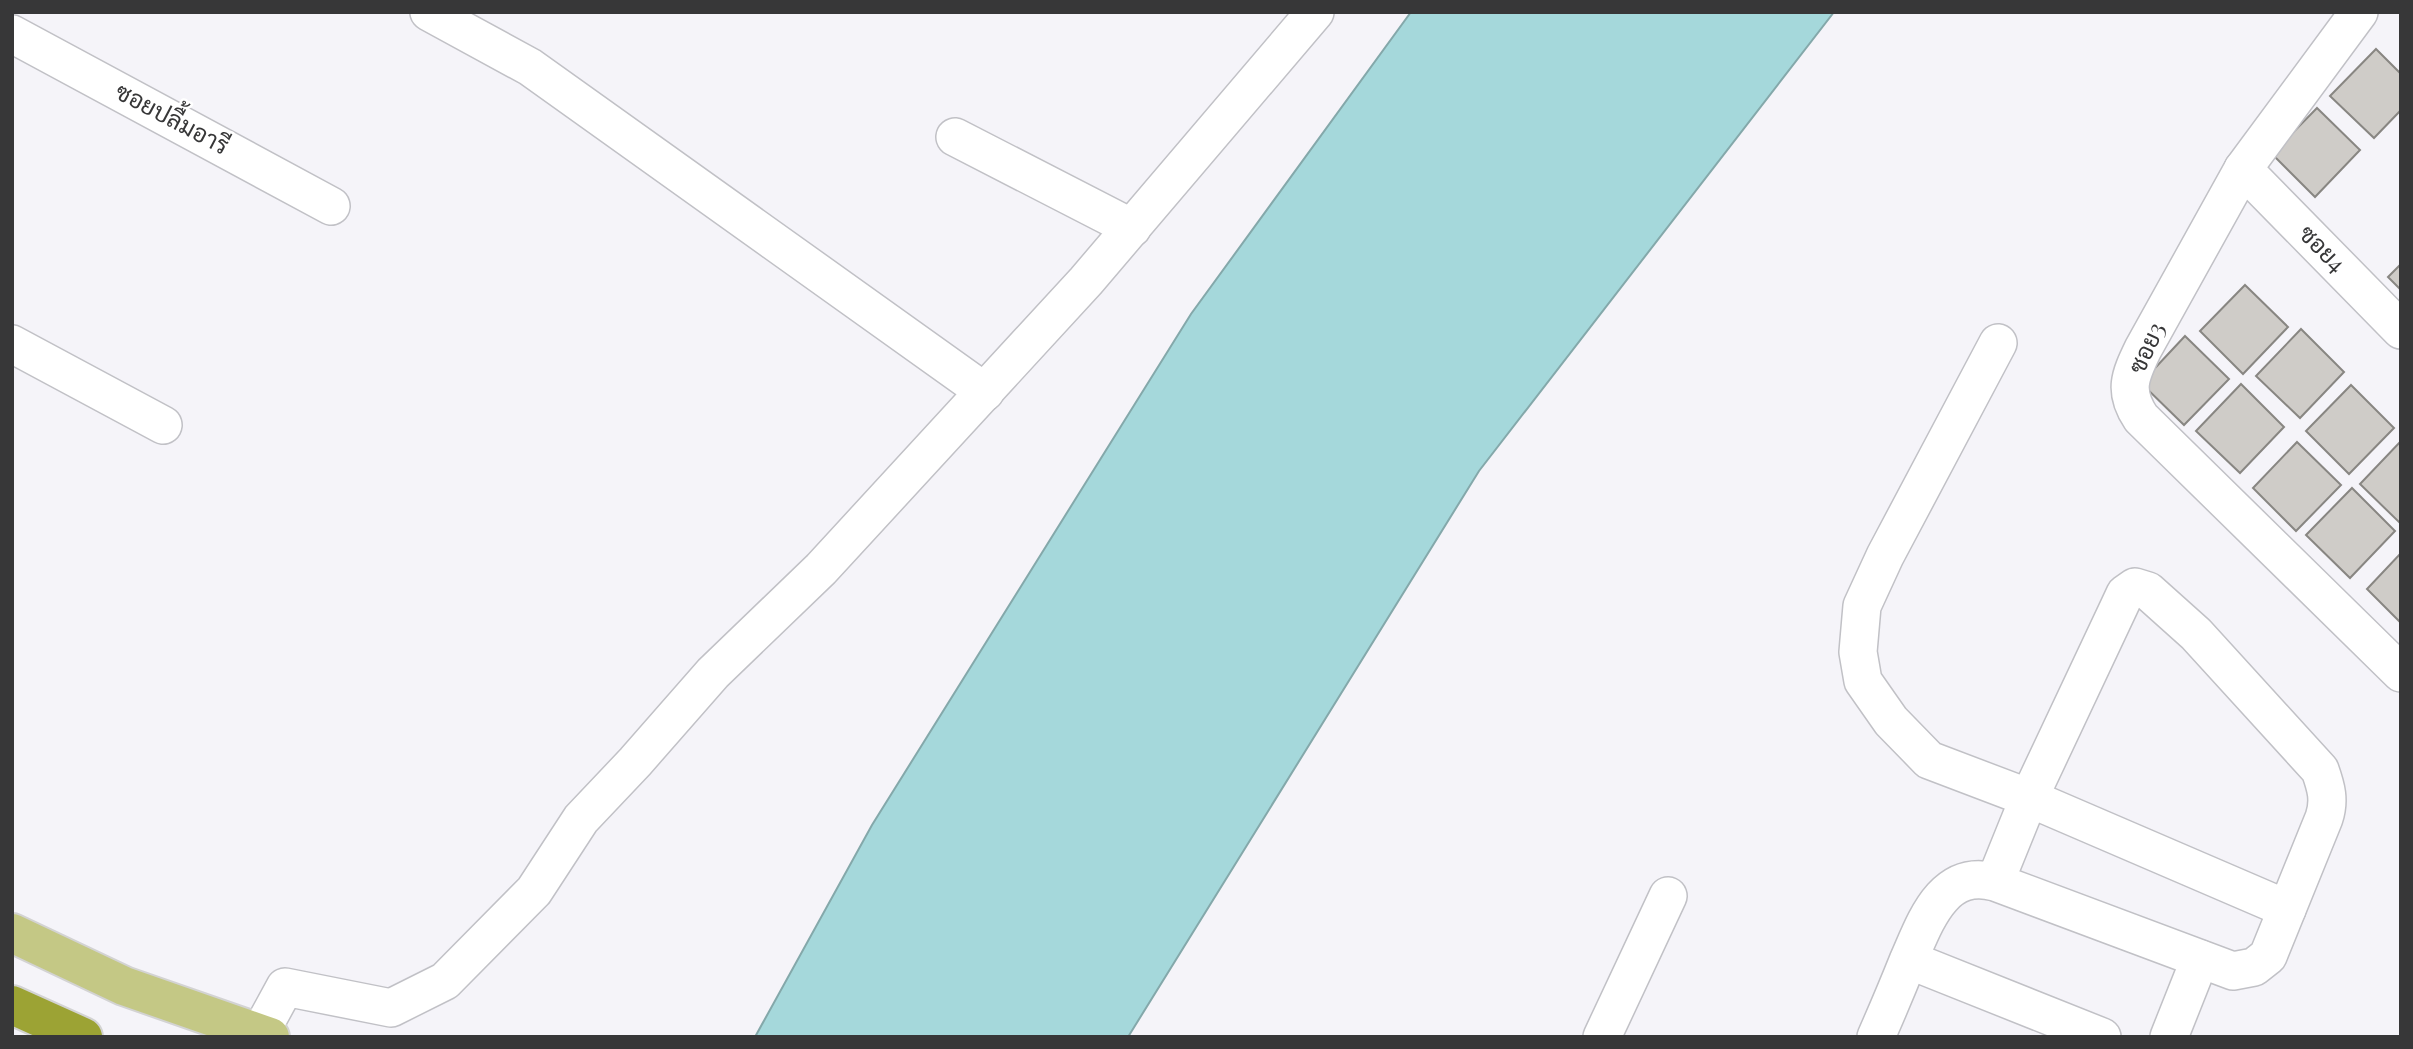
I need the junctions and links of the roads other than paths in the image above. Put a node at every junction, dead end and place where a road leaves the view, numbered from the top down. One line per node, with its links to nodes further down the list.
1 (429, 12): 12 (street)
2 (1315, 12): 8 (street)
3 (2359, 12): 6 (street, ซอย3)
4 (12, 34): 7 (street, ซอยปลื้มอารี)
5 (955, 137): 8 (street)
6 (2243, 169): 9 (street, ซอย4); 14 (street, ซอย3)
7 (331, 206)
8 (1132, 228): 12 (street)
9 (2401, 330)
10 (1998, 343): 15 (street)
11 (12, 344): 13 (street)
12 (985, 392): 23 (street)
13 (163, 425)
14 (2401, 673)
15 (2029, 798): 16 (street); 18 (street); 18 (street)
16 (1995, 882): 20 (street); 21 (street)
17 (1668, 896): 25 (street)
18 (2287, 909): 20 (street)
19 (12, 933): 23 (main road)
20 (2200, 959): 28 (street)
21 (1909, 960): 26 (street); 27 (street)
22 (12, 1005): 24 (highway)
23 (265, 1035)
24 (83, 1037)
25 (1602, 1037)
26 (1876, 1037)
27 (2102, 1037)
28 (2169, 1037)

